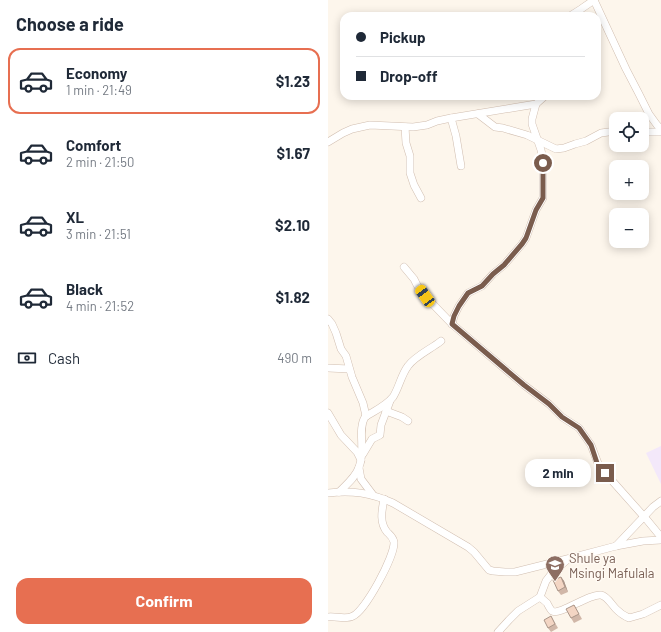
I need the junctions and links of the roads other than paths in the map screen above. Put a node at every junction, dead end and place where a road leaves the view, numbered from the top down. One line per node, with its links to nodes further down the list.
1 (594, 0): 2 (street); 3 (street)
2 (577, 12)
3 (600, 12)
4 (601, 15): 11 (street)
5 (540, 100): 6 (street)
6 (536, 104): 7 (street); 13 (street)
7 (478, 114): 8 (street); 13 (street)
8 (451, 118): 9 (street); 15 (street)
9 (405, 127): 14 (street); 16 (street)
10 (609, 131): 13 (street)
11 (661, 131): 12 (street)
12 (649, 132)
13 (539, 140): 19 (street)
14 (328, 142)
15 (461, 166)
16 (421, 198)
17 (404, 267): 19 (street)
18 (328, 319): 22 (street)
19 (452, 324): 34 (street)
20 (441, 342): 23 (street)
21 (328, 368): 22 (street)
22 (350, 368): 26 (street)
23 (390, 400): 24 (street); 26 (street)
24 (386, 410): 27 (street); 28 (street)
25 (328, 413): 28 (street)
26 (366, 416): 28 (street)
27 (408, 421)
28 (361, 461): 29 (street); 31 (street)
29 (339, 492): 30 (street); 31 (street)
30 (328, 493)
31 (373, 495): 32 (street)
32 (384, 499): 37 (street); 40 (street)
33 (661, 501): 34 (street)
34 (643, 516): 35 (street); 36 (street)
35 (661, 538): 36 (street)
36 (616, 546): 37 (street)
37 (567, 559): 38 (street)
38 (540, 597): 39 (street); 41 (street)
39 (661, 605)
40 (328, 616)
41 (498, 632)

